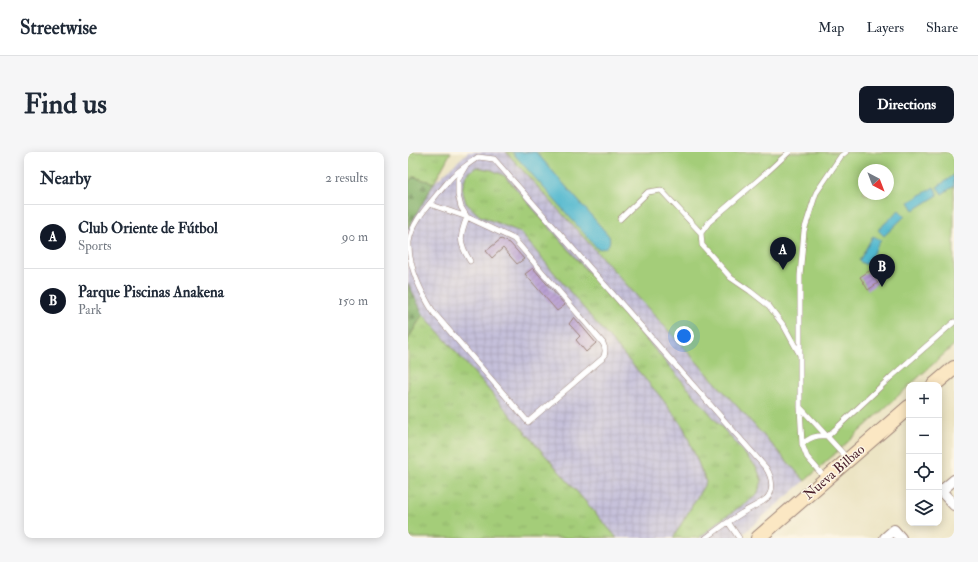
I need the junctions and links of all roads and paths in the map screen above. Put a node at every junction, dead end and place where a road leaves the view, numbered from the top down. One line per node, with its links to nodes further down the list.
1 (789, 152): 7 (lane)
2 (846, 152): 10 (lane)
3 (465, 167): 4 (lane); 5 (lane); 21 (lane)
4 (429, 204): 5 (lane); 5 (lane)
5 (468, 217): 8 (lane)
6 (620, 219): 7 (lane)
7 (701, 233): 10 (lane)
8 (470, 261)
9 (954, 322): 15 (lane)
10 (800, 356): 13 (lane)
11 (954, 368): 12 (street)
12 (938, 382)
13 (800, 407): 15 (lane); 16 (lane)
14 (906, 410): 17 (street, Nueva Bilbao)
15 (828, 436): 16 (lane); 17 (lane)
16 (802, 444): 18 (lane)
17 (848, 460): 18 (street, Nueva Bilbao)
18 (826, 479): 24 (street, Nueva Bilbao)
19 (954, 480): 20 (street)
20 (954, 505)
21 (728, 522): 22 (lane); 23 (lane)
22 (706, 538)
23 (739, 538)
24 (758, 538)
25 (885, 538): 26 (street)
26 (901, 538)

